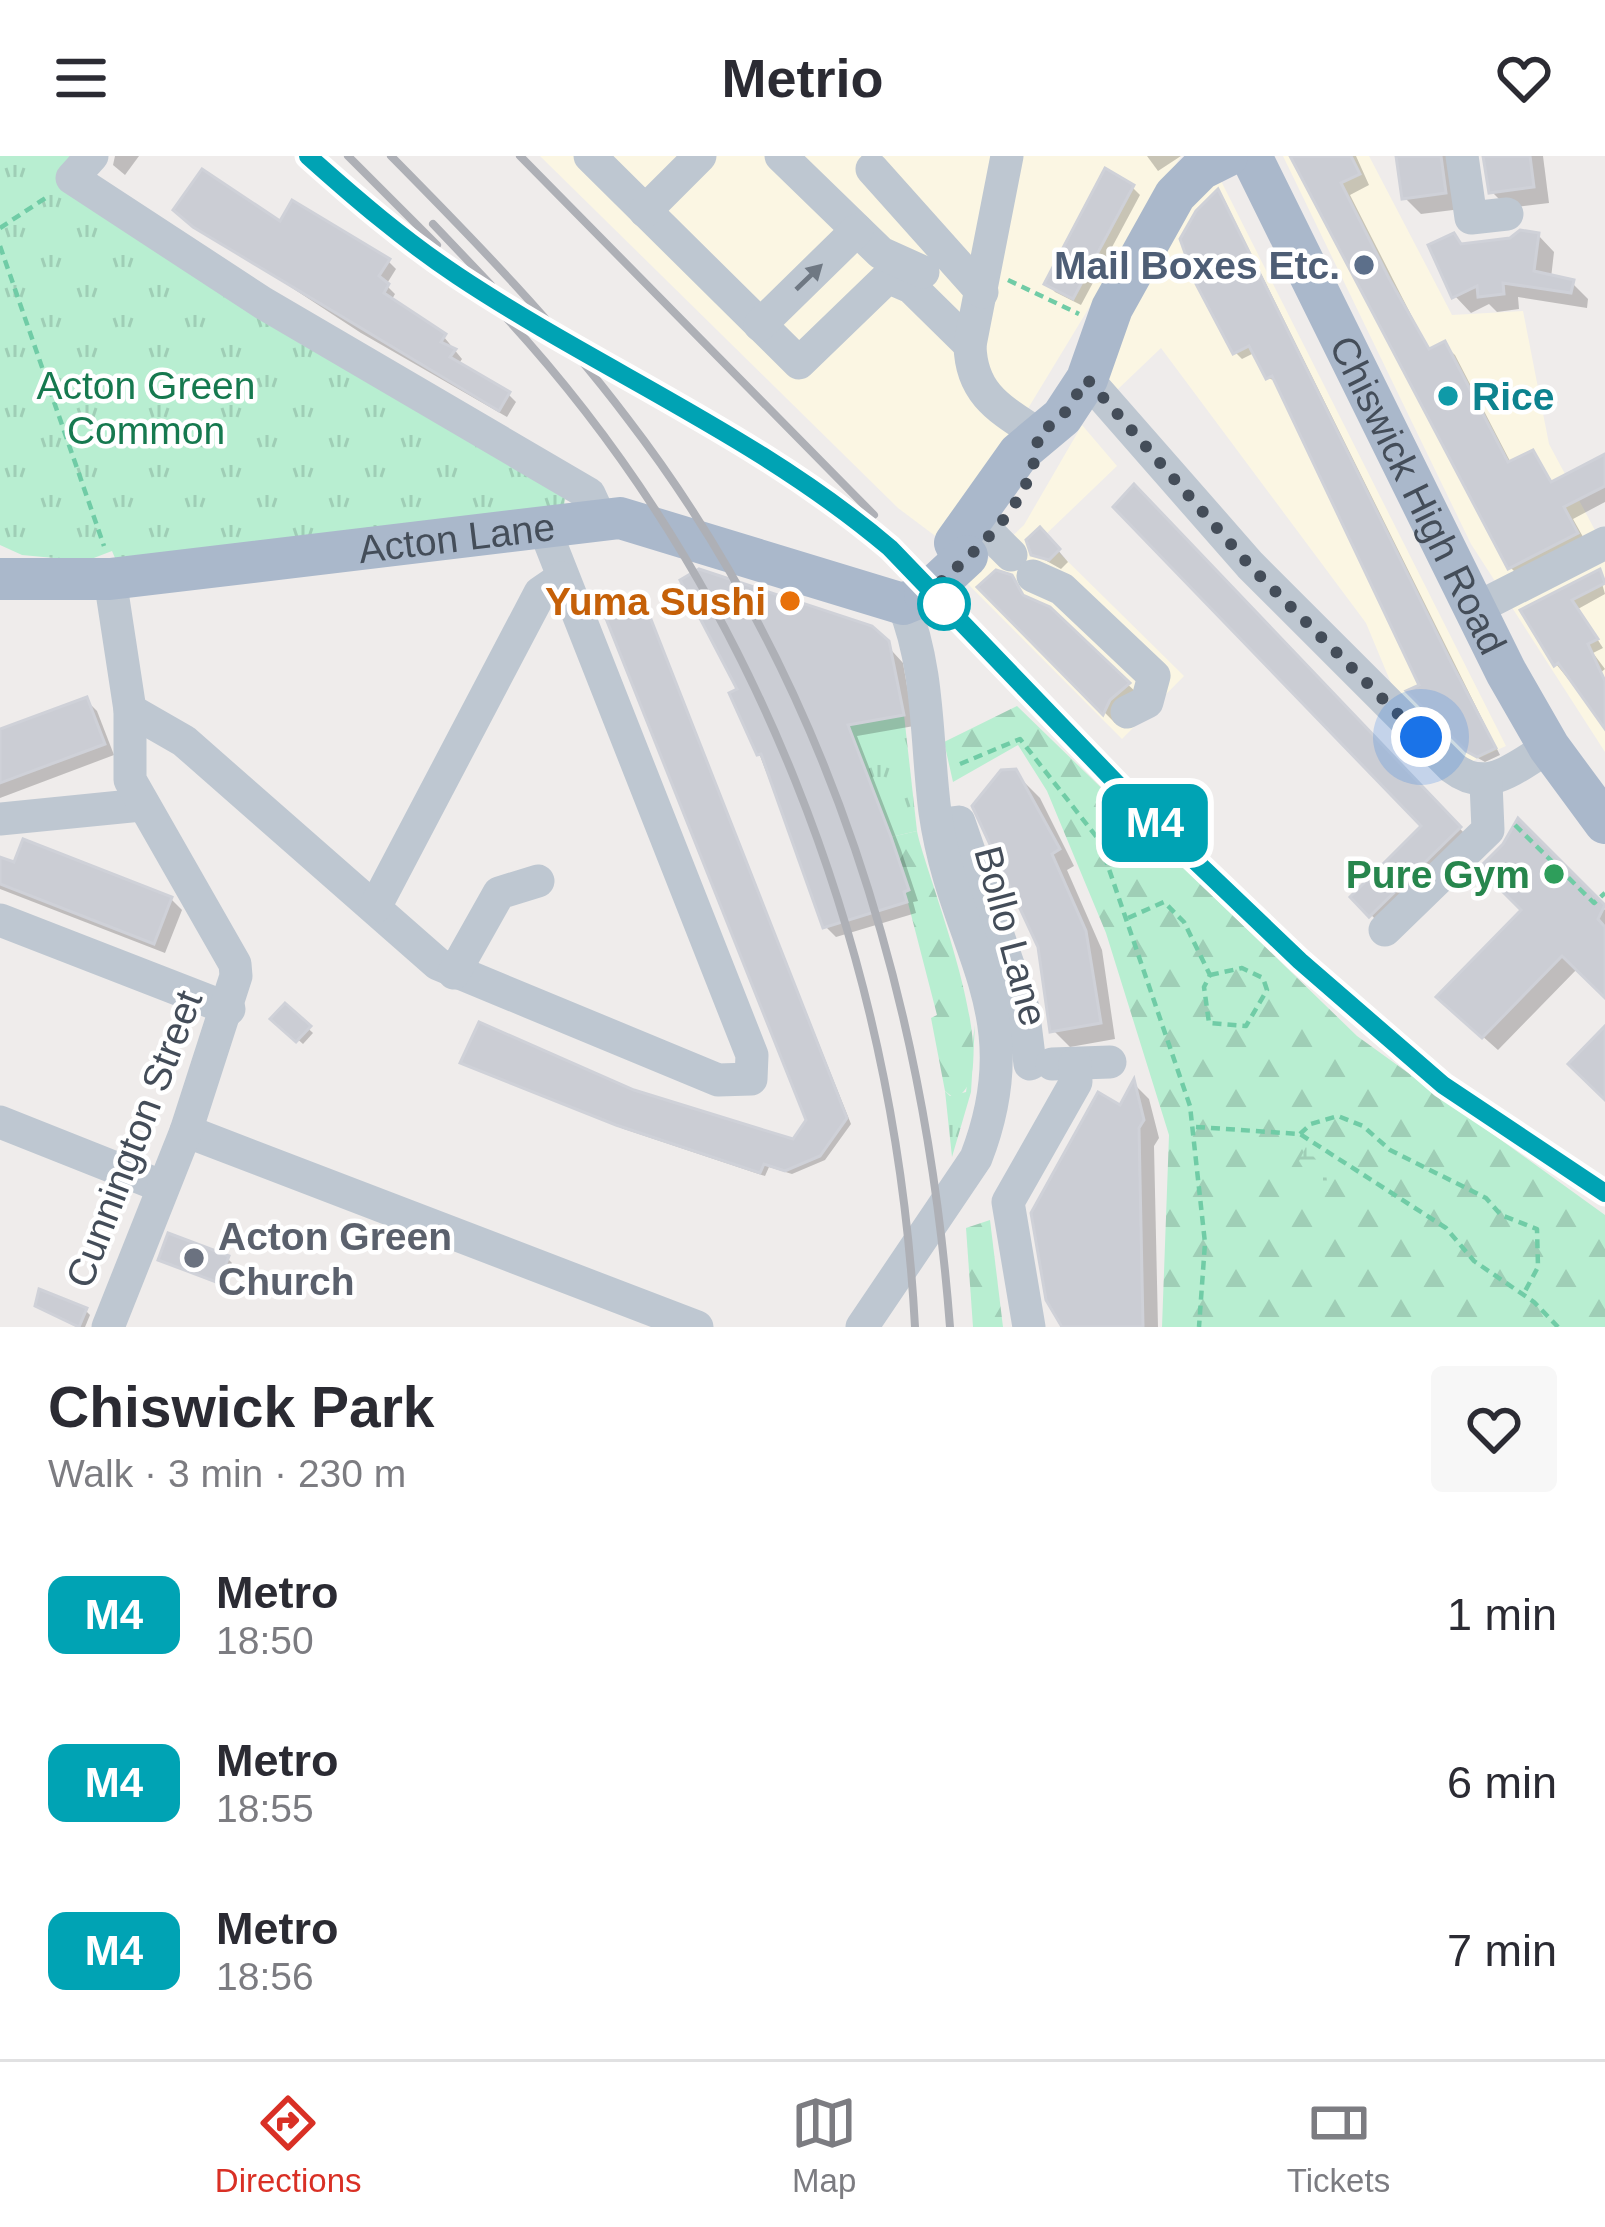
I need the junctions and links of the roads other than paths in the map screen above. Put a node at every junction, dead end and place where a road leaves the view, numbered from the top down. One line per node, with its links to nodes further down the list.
1 (590, 156): 10 (street)
2 (700, 156): 10 (street)
3 (1007, 156): 13 (street)
4 (1227, 156): 14 (main road)
5 (1252, 156): 26 (main road, Chiswick High Road)
6 (1462, 156): 11 (street)
7 (787, 162): 12 (street)
8 (82, 167): 18 (street)
9 (872, 170): 13 (street)
10 (644, 211): 15 (street)
11 (1507, 214)
12 (857, 233): 13 (street); 15 (street, one-way to 12); 15 (street)
13 (978, 308): 17 (street)
14 (1095, 311): 16 (main road); 17 (main road)
15 (760, 325)
16 (1087, 379): 17 (main road); 30 (street)
17 (1038, 434): 21 (main road)
18 (601, 520): 19 (main road, Acton Lane); 25 (main road, Acton Lane)
19 (542, 525): 22 (main road, Acton Lane); 23 (street)
20 (1605, 543): 26 (street)
21 (991, 553): 25 (main road); 28 (street)
22 (108, 565): 24 (main road, Acton Lane); 27 (street, Cunnington Street)
23 (562, 578): 35 (street); 38 (street)
24 (0, 579)
25 (915, 594): 41 (street, Bollo Lane)
26 (1475, 609): 29 (main road, Chiswick High Road)
27 (130, 710): 31 (street, Cunnington Street); 35 (street)
28 (1127, 712)
29 (1549, 747): 30 (street); 32 (main road, Chiswick High Road)
30 (1494, 779): 37 (street)
31 (141, 806): 33 (street); 39 (street, Cunnington Street)
32 (1603, 817)
33 (0, 819)
34 (538, 881): 38 (street)
35 (375, 907): 38 (street)
36 (0, 920): 39 (street)
37 (1385, 931)
38 (454, 974)
39 (229, 1009): 44 (street, Cunnington Street)
40 (1110, 1062): 42 (street)
41 (1015, 1064): 42 (street); 48 (street, Bollo Lane)
42 (1075, 1064): 49 (street)
43 (0, 1122): 45 (street)
44 (186, 1131): 45 (street, Cunnington Street); 47 (street)
45 (161, 1186): 46 (street, Cunnington Street)
46 (108, 1327)
47 (698, 1327)
48 (862, 1327)
49 (1029, 1327)

